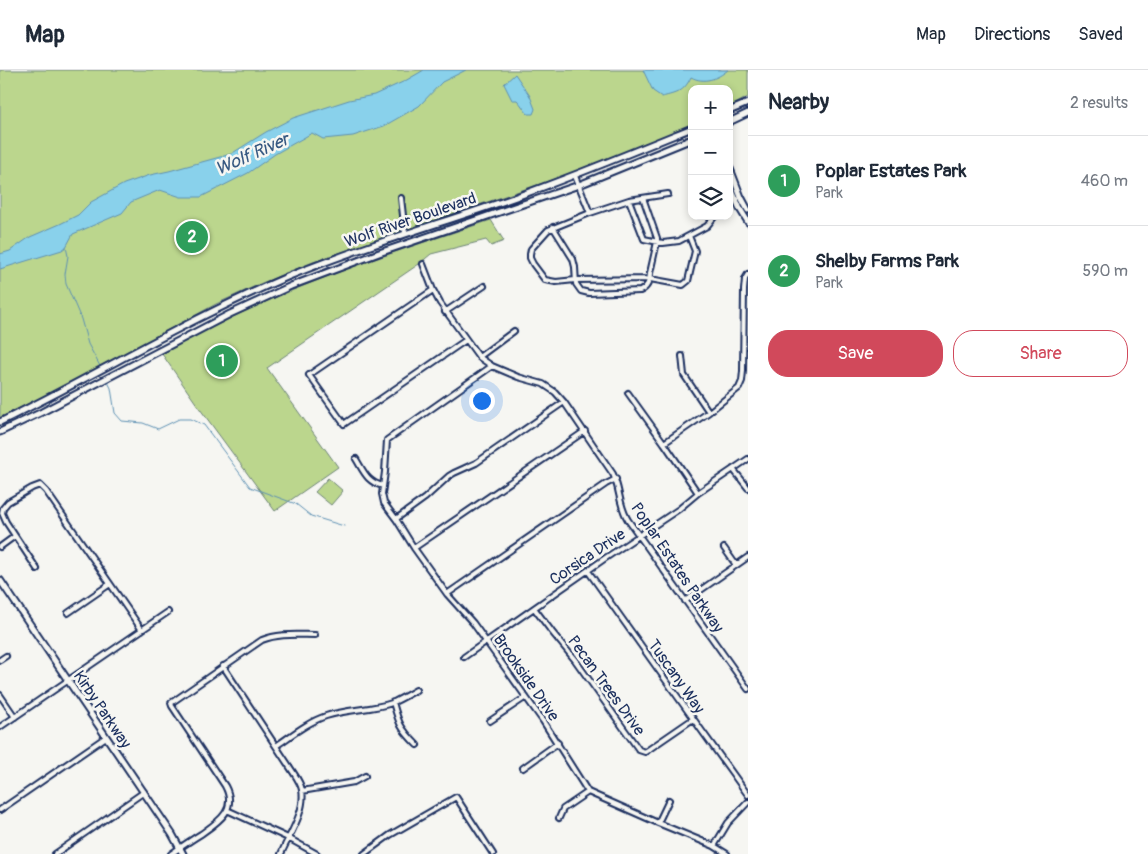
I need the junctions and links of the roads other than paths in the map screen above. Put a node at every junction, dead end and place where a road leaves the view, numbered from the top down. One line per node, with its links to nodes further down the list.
1 (748, 103): 2 (main road)
2 (733, 109)
3 (748, 113): 4 (main road)
4 (733, 120)
5 (688, 130): 8 (main road, Wolf River Boulevard)
6 (688, 141): 9 (main road, Wolf River Boulevard)
7 (732, 175): 14 (main road)
8 (575, 176): 9 (street); 22 (main road, Wolf River Boulevard)
9 (579, 185): 18 (street); 42 (main road, Wolf River Boulevard)
10 (733, 190): 14 (main road)
11 (668, 194): 13 (street)
12 (401, 198): 22 (street)
13 (643, 198): 15 (street); 24 (street)
14 (738, 198): 16 (street); 17 (main road); 20 (main road)
15 (629, 200): 18 (street); 24 (street)
16 (733, 201)
17 (748, 210)
18 (590, 213): 21 (street)
19 (712, 220): 23 (street)
20 (748, 222)
21 (553, 227): 28 (street); 28 (street)
22 (405, 233): 40 (main road, Wolf River Boulevard)
23 (689, 236): 24 (street); 27 (street)
24 (657, 242): 27 (street)
25 (423, 264): 30 (street, Poplar Estates Parkway)
26 (748, 274): 39 (street)
27 (650, 278): 28 (street); 28 (street)
28 (575, 280)
29 (484, 286): 31 (street)
30 (433, 290): 31 (street, Poplar Estates Parkway); 33 (street)
31 (445, 312): 33 (street, Poplar Estates Parkway)
32 (514, 332): 34 (street)
33 (466, 340): 34 (street, Poplar Estates Parkway)
34 (479, 356): 36 (street, Poplar Estates Parkway)
35 (682, 356): 39 (street)
36 (492, 366): 38 (street, Poplar Estates Parkway); 48 (street, Brookside Drive)
37 (628, 394): 43 (street)
38 (564, 402): 41 (street, Poplar Estates Parkway); 51 (street)
39 (709, 412): 43 (street)
40 (0, 422)
41 (584, 431): 47 (street, Poplar Estates Parkway); 55 (street)
42 (0, 432)
43 (664, 443): 50 (street)
44 (748, 458): 46 (street, Corsica Drive)
45 (356, 459): 48 (street)
46 (733, 469): 49 (street); 50 (street, Corsica Drive)
47 (616, 479): 53 (street, Poplar Estates Parkway); 63 (street)
48 (383, 486): 51 (street, Brookside Drive)
49 (748, 488)
50 (698, 493): 53 (street, Corsica Drive)
51 (396, 519): 55 (street, Brookside Drive)
52 (15, 536): 54 (street); 59 (street); 62 (street)
53 (639, 536): 60 (street, Corsica Drive); 64 (street, Poplar Estates Parkway)
54 (0, 547)
55 (414, 548): 63 (street, Brookside Drive)
56 (724, 548): 58 (street)
57 (748, 557): 58 (street)
58 (736, 565): 64 (street)
59 (38, 569)
60 (588, 571): 65 (street, Corsica Drive); 82 (street, Tuscany Way)
61 (0, 580): 75 (main road, Kirby Parkway)
62 (110, 584): 67 (street); 68 (street)
63 (447, 594): 70 (street, Brookside Drive)
64 (684, 601): 77 (street, Poplar Estates Parkway)
65 (534, 608): 70 (street, Corsica Drive); 82 (street, Pecan Trees Drive)
66 (168, 612): 68 (street)
67 (68, 613)
68 (142, 630): 75 (street)
69 (315, 635): 74 (street)
70 (486, 641): 72 (street, Corsica Drive); 79 (street, Brookside Drive)
71 (6, 656): 73 (street)
72 (464, 657)
73 (0, 660)
74 (223, 666): 88 (street); 98 (street)
75 (69, 680): 81 (street); 85 (main road, Kirby Parkway)
76 (416, 690): 80 (street)
77 (748, 690)
78 (0, 696): 81 (street)
79 (526, 696): 83 (street); 86 (street, Brookside Drive)
80 (393, 702): 87 (street); 88 (street)
81 (15, 717): 84 (street)
82 (693, 720): 94 (street, Tuscany Way)
83 (490, 721)
84 (0, 727)
85 (106, 737): 92 (main road, Kirby Parkway); 97 (street)
86 (558, 743): 89 (street); 93 (street, Brookside Drive)
87 (417, 745)
88 (276, 746): 91 (street)
89 (523, 768)
90 (365, 776): 91 (street)
91 (302, 791): 101 (street)
92 (144, 792): 103 (main road, Kirby Parkway); 104 (street)
93 (588, 792): 99 (street); 100 (street)
94 (748, 794)
95 (669, 800): 100 (street)
96 (748, 802): 102 (street)
97 (0, 810)
98 (227, 810): 101 (street); 103 (street)
99 (559, 818)
100 (658, 823): 102 (street)
101 (288, 838): 107 (street); 108 (street)
102 (714, 846): 111 (street)
103 (180, 848): 105 (street); 106 (main road, Kirby Parkway)
104 (55, 854)
105 (171, 854)
106 (183, 854)
107 (281, 854)
108 (317, 854)
109 (364, 854): 110 (street)
110 (493, 854)
111 (727, 854)

